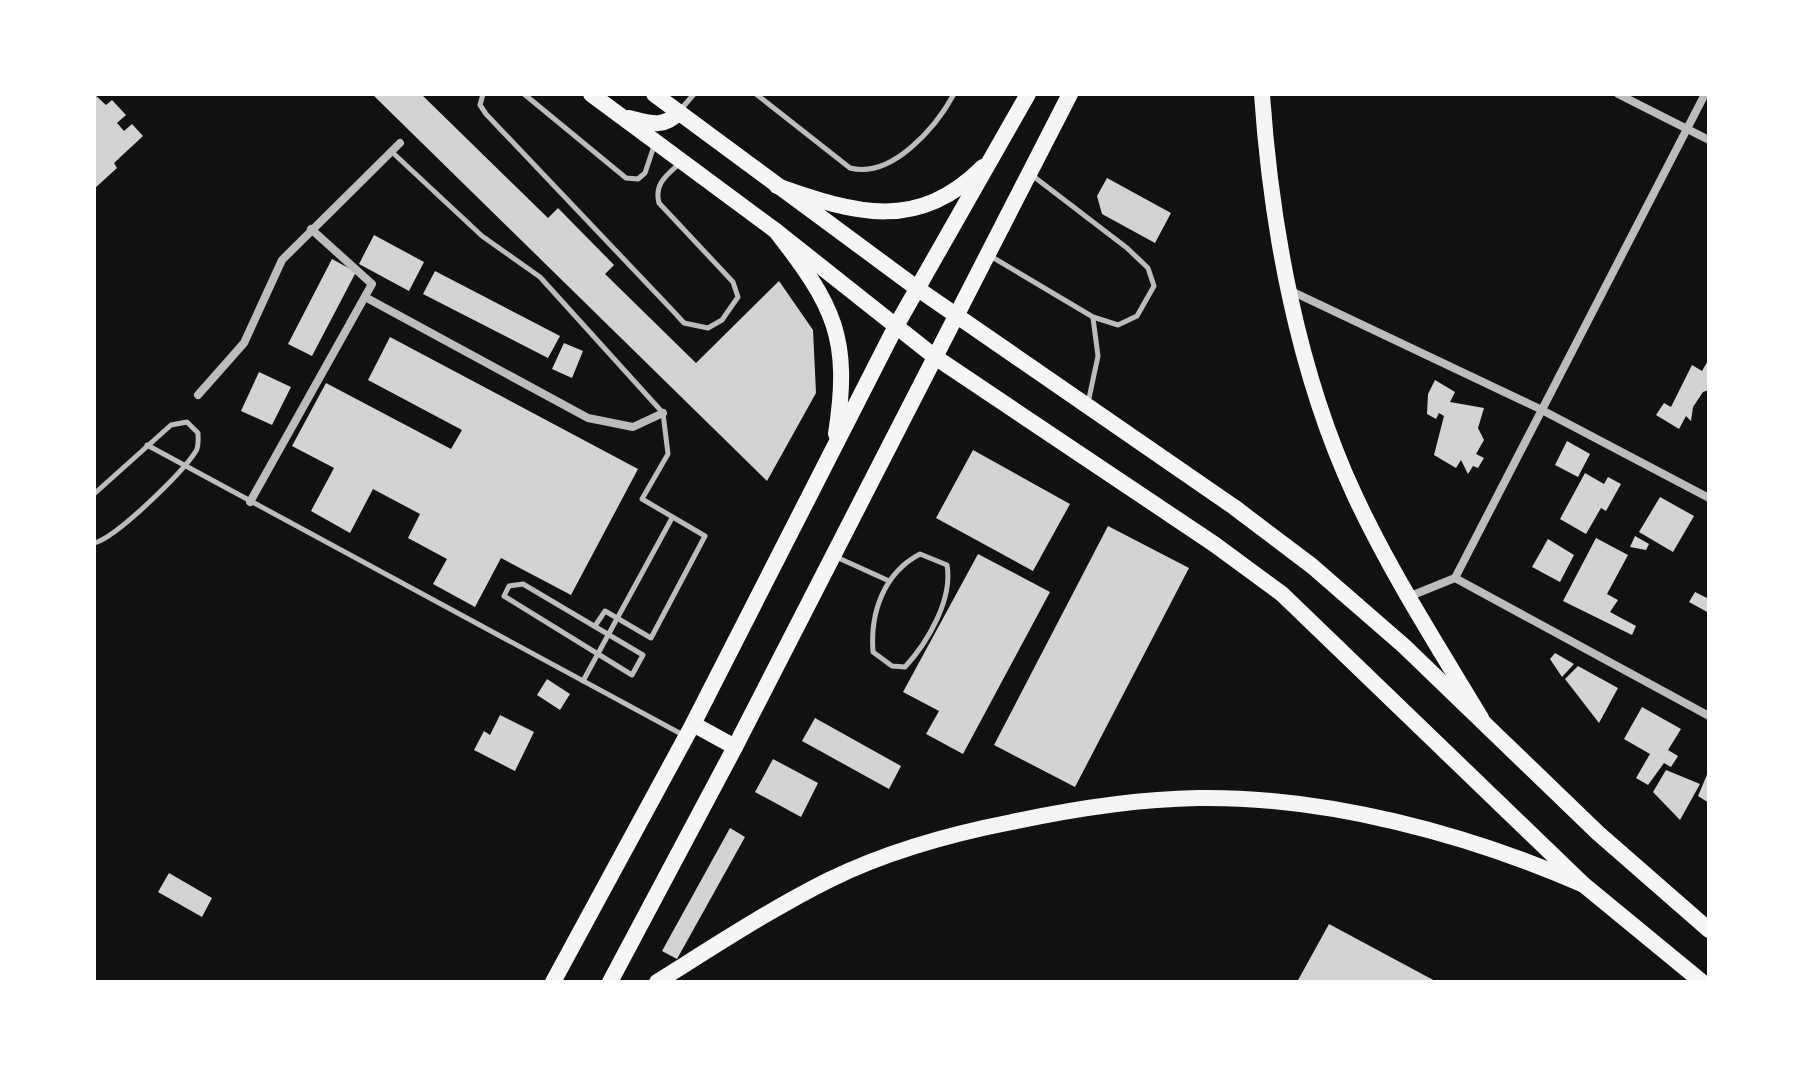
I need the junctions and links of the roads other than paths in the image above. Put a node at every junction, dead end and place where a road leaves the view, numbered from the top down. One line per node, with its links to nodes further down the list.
1 (483, 94): 21 (lane)
2 (524, 94): 17 (lane)
3 (591, 94): 14 (main road)
4 (654, 94): 13 (main road)
5 (694, 94): 13 (lane)
6 (756, 94): 7 (lane)
7 (954, 94)
8 (1028, 94): 20 (main road)
9 (1070, 94): 22 (main road)
10 (1262, 94): 28 (main road)
11 (1618, 94): 15 (street)
12 (1705, 94): 15 (street)
13 (679, 112): 14 (main road); 23 (main road)
14 (620, 115): 17 (main road)
15 (1687, 129): 16 (street); 36 (street)
16 (1709, 140)
17 (656, 141): 21 (main road)
18 (400, 143): 19 (street)
19 (392, 151): 24 (street); 37 (lane)
20 (999, 151): 23 (main road); 27 (main road)
21 (683, 161): 25 (main road)
22 (1029, 173): 26 (main road); 31 (lane)
23 (777, 186): 27 (main road)
24 (311, 229): 29 (street); 34 (street)
25 (776, 231): 32 (main road); 39 (main road)
26 (988, 254): 30 (main road); 31 (lane)
27 (918, 289): 30 (main road); 32 (main road)
28 (1288, 289): 36 (street); 49 (main road)
29 (365, 297): 37 (street); 43 (street)
30 (956, 316): 33 (main road); 35 (main road)
31 (1093, 317): 35 (lane)
32 (896, 326): 33 (main road); 39 (main road)
33 (935, 357): 46 (main road); 59 (main road)
34 (198, 395)
35 (1087, 407): 56 (main road)
36 (1540, 409): 42 (street); 47 (street)
37 (663, 413): 44 (lane)
38 (147, 445): 40 (lane); 40 (lane); 41 (lane)
39 (834, 448): 57 (main road)
40 (183, 467): 43 (lane); 45 (lane)
41 (94, 494)
42 (1709, 498)
43 (250, 502): 54 (lane)
44 (672, 518): 50 (lane); 50 (lane)
45 (94, 543)
46 (833, 555): 48 (lane); 58 (main road)
47 (1455, 578): 49 (street); 55 (street)
48 (887, 580): 48 (lane)
49 (1408, 597): 56 (main road)
50 (618, 618): 51 (lane); 52 (lane)
51 (595, 626): 52 (lane); 53 (lane)
52 (609, 634): 53 (lane); 53 (lane)
53 (598, 654): 54 (lane)
54 (583, 681): 57 (lane)
55 (1709, 716)
56 (1481, 718): 60 (main road)
57 (689, 730): 58 (main road); 61 (main road)
58 (735, 747): 62 (main road)
59 (1584, 885): 63 (main road); 64 (main road)
60 (1709, 930)
61 (553, 982)
62 (610, 982)
63 (657, 982)
64 (1702, 982)

